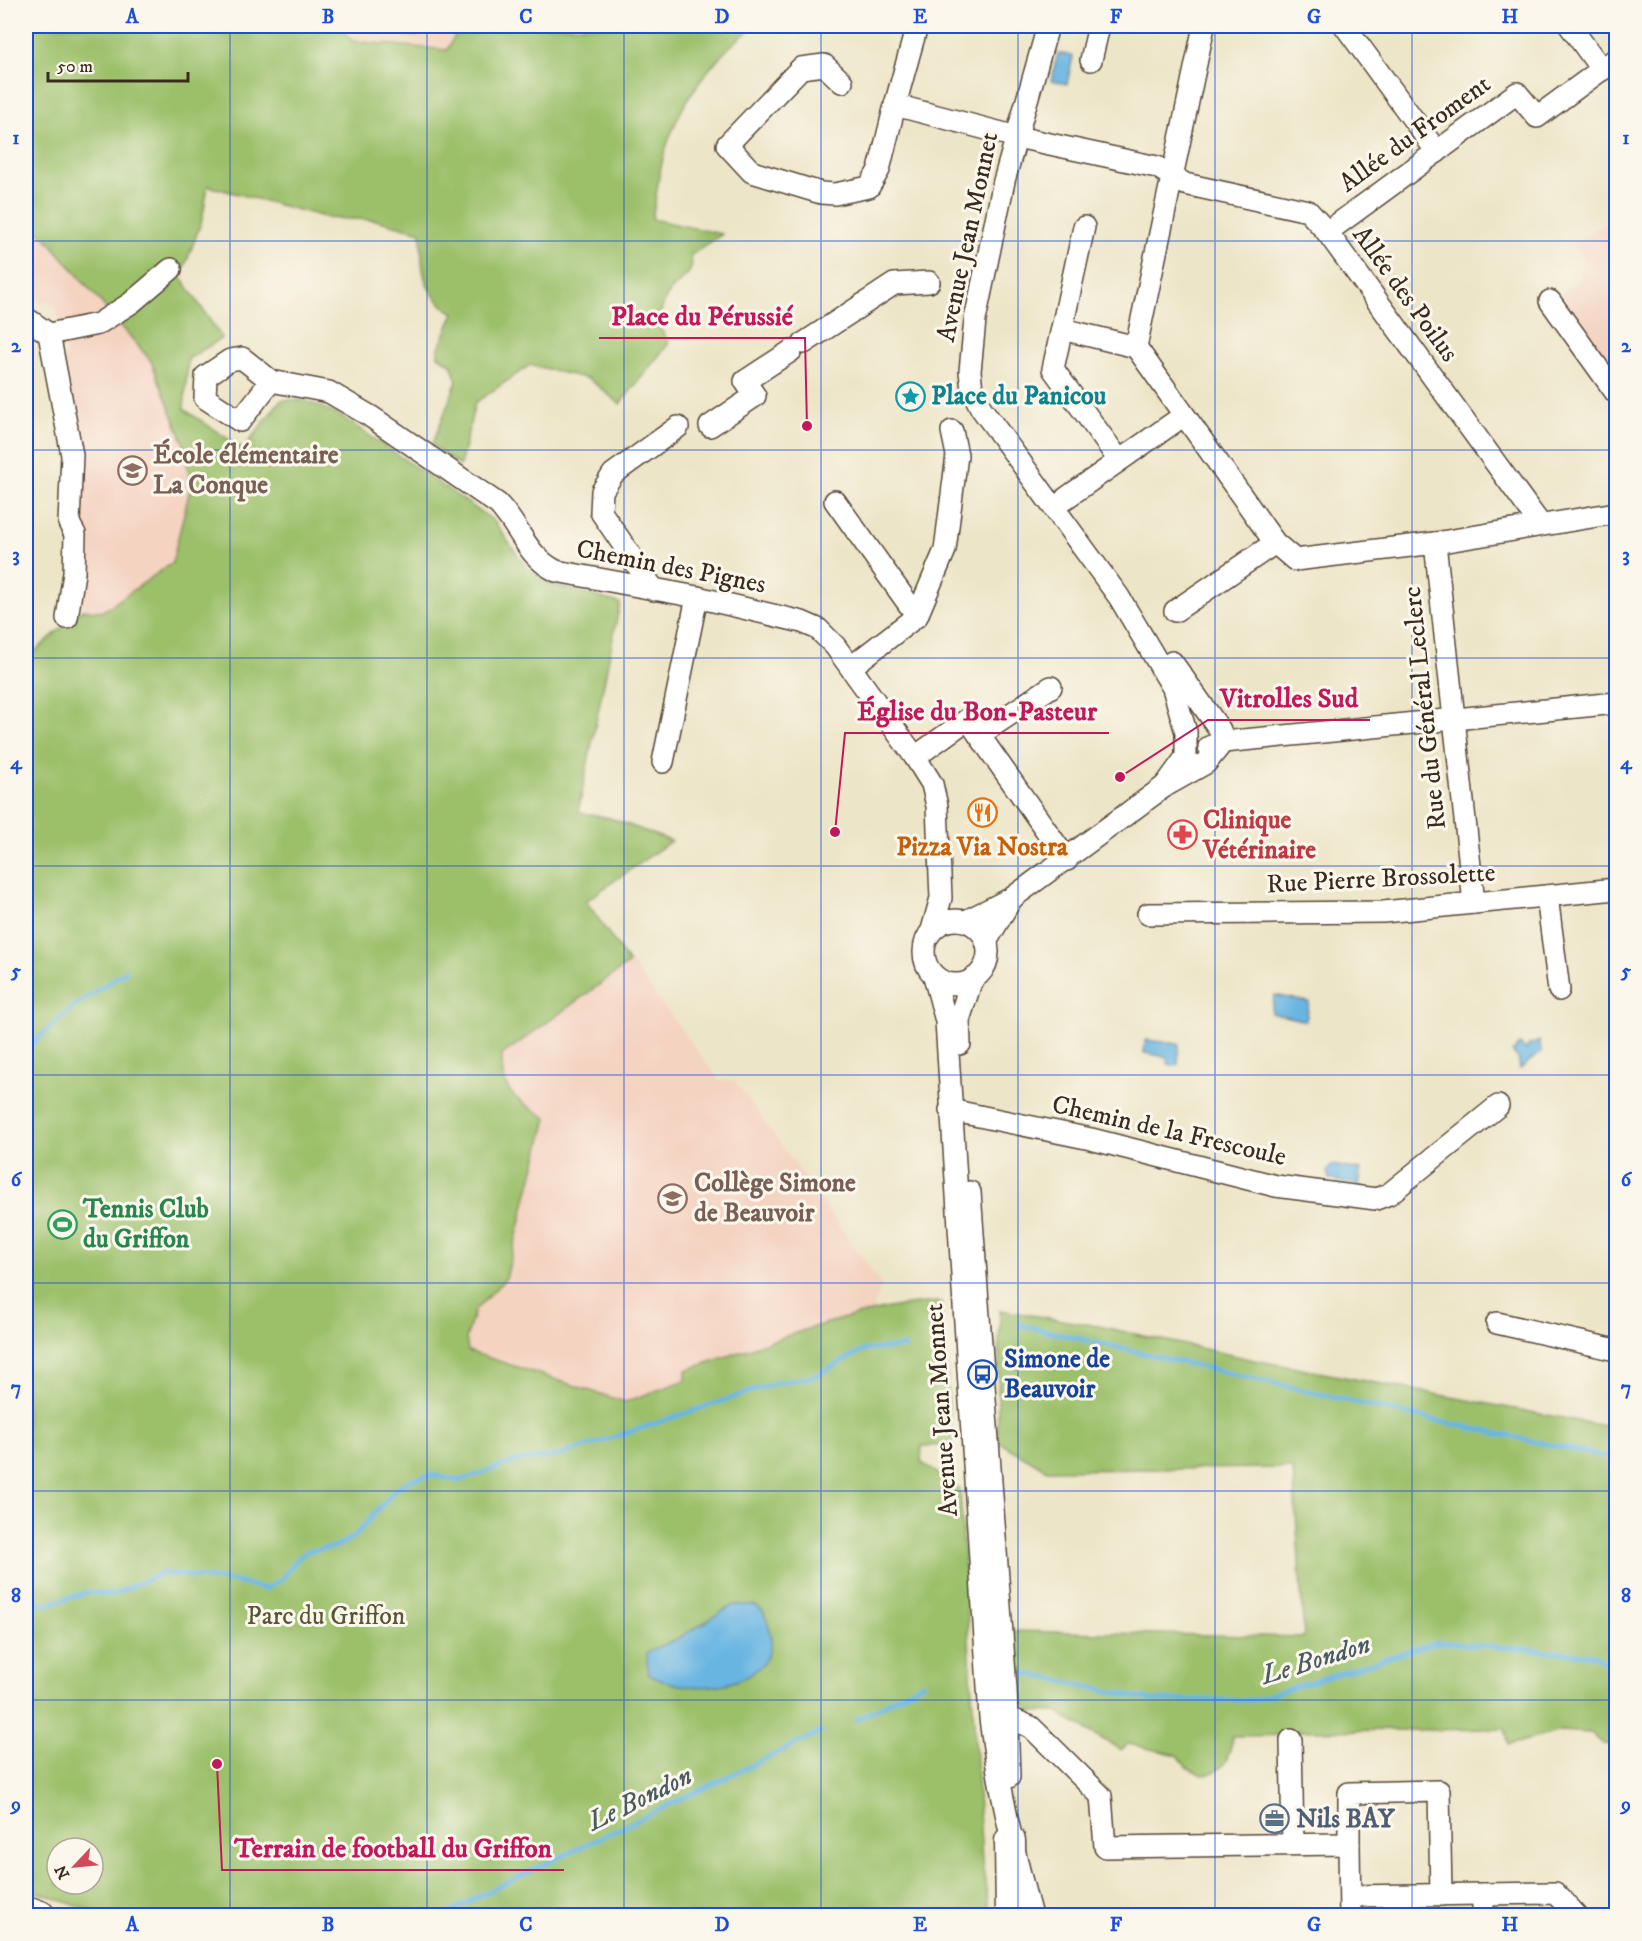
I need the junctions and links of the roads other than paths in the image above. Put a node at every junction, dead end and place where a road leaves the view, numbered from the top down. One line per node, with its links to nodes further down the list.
1 (917, 26): 10 (street)
2 (1048, 26): 11 (street, Avenue Jean Monnet)
3 (1099, 26): 7 (street)
4 (1204, 26): 13 (street)
5 (1345, 26): 12 (street)
6 (1570, 26): 8 (street)
7 (1091, 60)
8 (1609, 65): 12 (street, Allée du Froment)
9 (842, 82): 10 (street)
10 (895, 105): 11 (street, Allée des Poilus)
11 (1017, 137): 13 (street, Allée des Poilus); 38 (street, Avenue Jean Monnet)
12 (1437, 152): 15 (street, Allée du Froment)
13 (1172, 174): 15 (street, Allée des Poilus); 22 (street)
14 (1084, 227): 20 (street)
15 (1327, 232): 33 (street, Allée des Poilus)
16 (171, 268): 21 (street)
17 (929, 282): 26 (street)
18 (1550, 301): 24 (street)
19 (26, 318): 21 (street)
20 (1062, 328): 22 (street); 29 (street)
21 (49, 334): 41 (street)
22 (1136, 346): 25 (street)
23 (271, 381): 36 (street, Chemin des Pignes)
24 (1617, 393)
25 (1183, 416): 29 (street); 34 (street)
26 (710, 426)
27 (678, 427): 36 (street)
28 (952, 431): 40 (street)
29 (1119, 460): 30 (street)
30 (1066, 498)
31 (835, 501): 40 (street)
32 (1617, 513): 33 (street)
33 (1540, 524): 35 (street)
34 (1275, 543): 35 (street); 39 (street)
35 (1435, 543): 46 (street, Rue du Général Leclerc)
36 (654, 590): 37 (street, Chemin des Pignes)
37 (697, 597): 42 (street, Chemin des Pignes); 51 (street)
38 (1119, 597): 44 (street, Avenue Jean Monnet); 48 (street, Avenue Jean Monnet)
39 (1175, 611)
40 (917, 616): 42 (street)
41 (67, 618)
42 (850, 667): 49 (street, Chemin des Pignes)
43 (1051, 687): 47 (street)
44 (1173, 688): 48 (street); 50 (street, Avenue Jean Monnet)
45 (1617, 703): 46 (street)
46 (1454, 719): 48 (street); 58 (street, Rue du Général Leclerc)
47 (979, 735): 49 (street); 53 (street)
48 (1222, 742): 50 (street); 52 (street)
49 (915, 756): 56 (street, Chemin des Pignes)
50 (1186, 757): 52 (street)
51 (663, 762)
52 (1165, 786): 53 (street)
53 (1067, 860): 57 (street)
54 (1617, 890): 55 (street, Rue Pierre Brossolette)
55 (1547, 896): 58 (street, Rue Pierre Brossolette); 65 (street)
56 (941, 898): 60 (street); 61 (street, Chemin des Pignes)
57 (1012, 898): 60 (street); 62 (street)
58 (1474, 903): 59 (street, Rue Pierre Brossolette)
59 (1148, 914)
60 (962, 920): 61 (street); 62 (street)
61 (932, 930): 63 (street)
62 (986, 942): 64 (street)
63 (934, 976): 64 (street); 67 (street, Avenue Jean Monnet)
64 (972, 979): 67 (street, Avenue Jean Monnet)
65 (1559, 990)
66 (1498, 1106): 67 (street, Chemin de la Frescoule)
67 (957, 1111): 70 (street, Avenue Jean Monnet)
68 (1497, 1323): 69 (street)
69 (1617, 1350)
70 (997, 1688): 71 (street, Avenue Jean Monnet); 73 (street, Avenue Jean Monnet)
71 (1007, 1717): 73 (street, Avenue Jean Monnet); 74 (street)
72 (1291, 1740): 74 (street)
73 (1010, 1841): 83 (highway); 84 (street, Avenue Jean Monnet)
74 (1293, 1844): 75 (street)
75 (1349, 1844): 77 (street); 79 (street)
76 (1483, 1894): 77 (street); 85 (street); 86 (street)
77 (1441, 1895): 78 (street)
78 (1420, 1905): 79 (street)
79 (1350, 1906)
80 (26, 1912): 81 (highway); 82 (highway)
81 (32, 1916)
82 (40, 1916)
83 (1011, 1916)
84 (1030, 1916)
85 (1483, 1916)
86 (1577, 1916)

